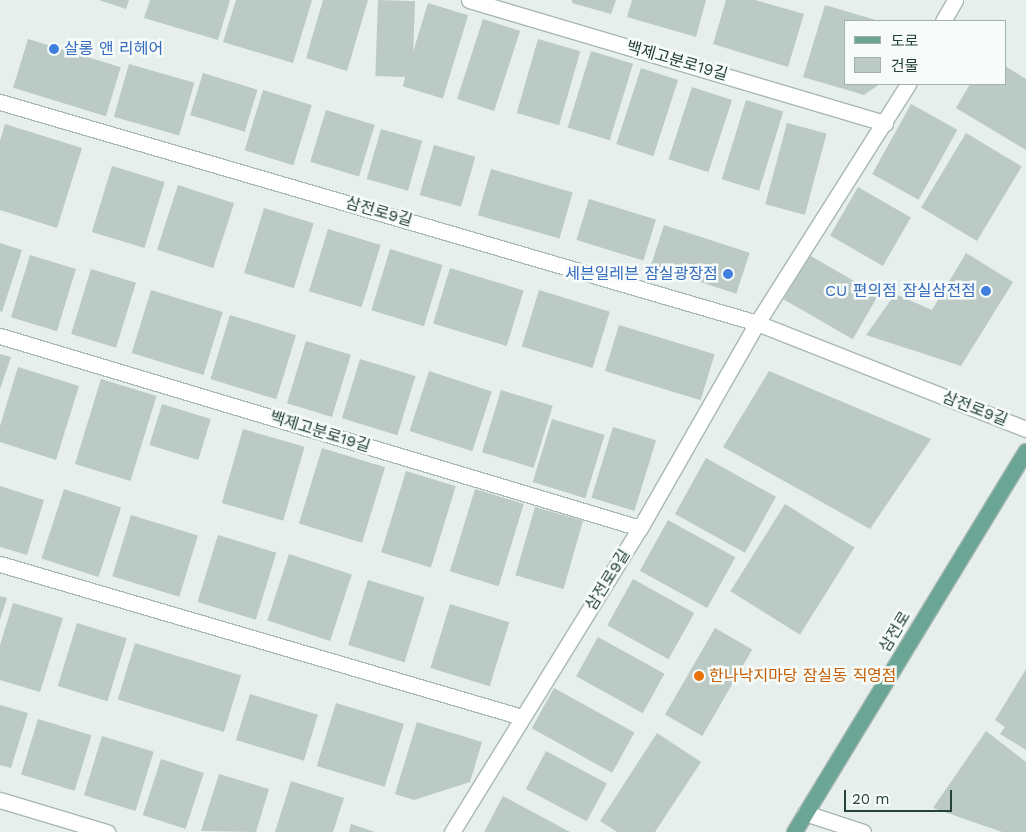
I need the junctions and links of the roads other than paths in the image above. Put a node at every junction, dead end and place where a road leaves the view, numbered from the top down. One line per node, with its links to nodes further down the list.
1 (469, 0): 6 (street, 백제고분로19길)
2 (955, 0): 3 (street)
3 (944, 20)
4 (907, 85): 6 (street, 삼전로9길)
5 (0, 102): 7 (street, 삼전로9길)
6 (885, 123): 7 (street, 삼전로9길)
7 (757, 323): 9 (street, 삼전로9길); 11 (street, 삼전로9길)
8 (0, 336): 11 (street, 백제고분로19길)
9 (1026, 429)
10 (1026, 450): 15 (main road, 삼전로)
11 (640, 528): 13 (street, 삼전로9길)
12 (0, 564): 13 (street)
13 (522, 716): 17 (street, 삼전로9길)
14 (0, 800): 16 (street)
15 (805, 813): 18 (main road, 삼전로); 19 (street)
16 (107, 832)
17 (452, 832)
18 (794, 832)
19 (863, 832)

